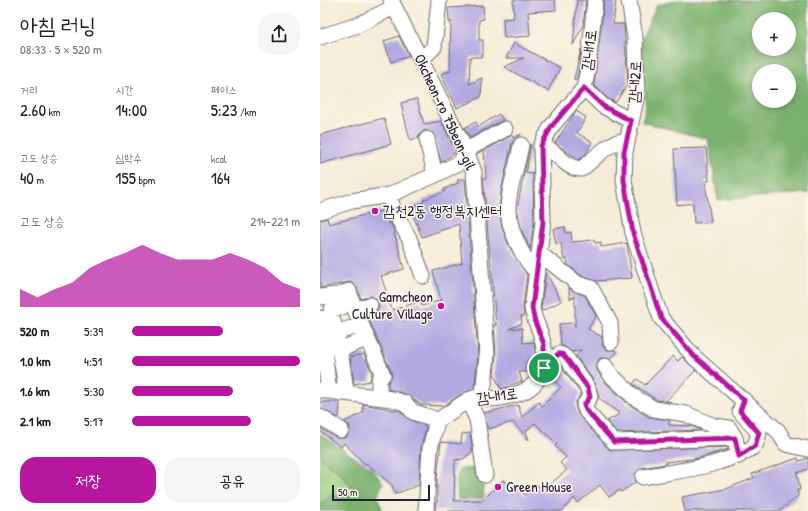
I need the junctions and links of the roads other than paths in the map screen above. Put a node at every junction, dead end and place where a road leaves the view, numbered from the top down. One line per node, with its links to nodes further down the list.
1 (439, 0): 6 (street)
2 (595, 0): 7 (street, 감내1로)
3 (629, 0): 8 (street, 감내2로)
4 (392, 3): 5 (street); 6 (street, Okcheon-ro 75beon-gil)
5 (320, 37)
6 (421, 60): 14 (street, Okcheon-ro 75beon-gil)
7 (584, 88): 8 (street); 13 (street, 감내1로)
8 (631, 121): 11 (street, 감내2로)
9 (505, 129): 14 (street)
10 (427, 139): 15 (street)
11 (627, 141): 13 (street); 37 (street, 감내2로)
12 (521, 145): 19 (street)
13 (541, 146): 18 (street, 감내1로)
14 (468, 153): 15 (street); 36 (street, Okcheon-ro 75beon-gil)
15 (434, 175): 16 (street)
16 (389, 195): 17 (street); 20 (street)
17 (320, 210)
18 (539, 253): 19 (street, 감내1로); 29 (street)
19 (537, 272): 31 (street, 감내1로)
20 (423, 276)
21 (338, 295): 22 (street); 24 (street); 27 (street)
22 (320, 297)
23 (370, 305): 24 (street)
24 (355, 310): 26 (street)
25 (320, 318): 32 (street)
26 (361, 325): 27 (street); 28 (street)
27 (335, 334): 30 (street)
28 (367, 340): 30 (street); 35 (street)
29 (611, 342)
30 (338, 350): 33 (street)
31 (544, 368): 34 (street); 36 (street, 감내1로)
32 (324, 390): 33 (street)
33 (346, 393): 35 (street)
34 (589, 394): 41 (street); 41 (street)
35 (379, 397): 39 (street)
36 (475, 398): 39 (street, 감내1로); 44 (street)
37 (744, 400): 42 (street, 감내2로); 43 (street)
38 (321, 419): 40 (street)
39 (436, 423): 46 (street)
40 (341, 430)
41 (735, 438): 43 (street)
42 (808, 450)
43 (739, 456): 45 (street)
44 (485, 475)
45 (643, 478)
46 (426, 511)

